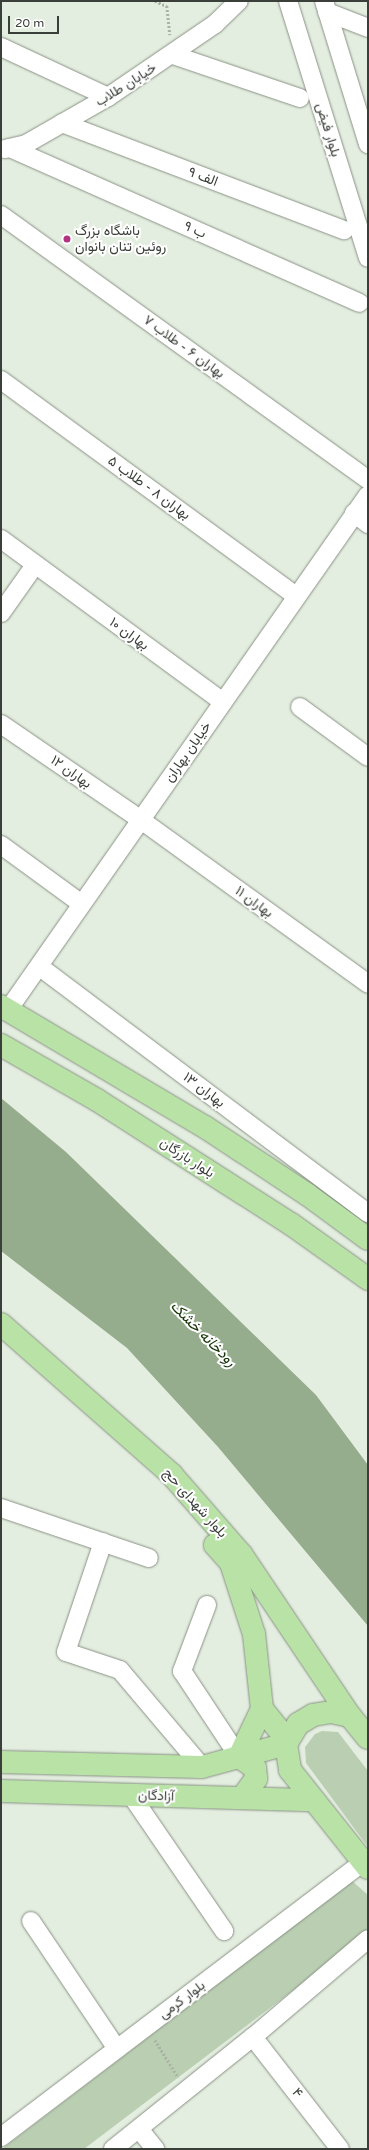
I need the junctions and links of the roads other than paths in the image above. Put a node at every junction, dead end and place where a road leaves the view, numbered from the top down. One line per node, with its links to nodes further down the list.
1 (239, 1): 6 (street, خیابان طلاب)
2 (288, 1): 14 (street, بلوار فیض)
3 (325, 7): 4 (street); 10 (street)
4 (368, 28)
5 (1, 47): 7 (street)
6 (173, 54): 7 (street, خیابان طلاب); 8 (street)
7 (108, 97): 9 (street, خیابان طلاب)
8 (300, 98)
9 (62, 123): 11 (street, خیابان طلاب); 13 (street, ۹ الف)
10 (368, 144)
11 (5, 149): 15 (street, ۹ ب)
12 (1, 215): 17 (street, بهاران ۶ - طلاب ۷)
13 (344, 230)
14 (368, 258)
15 (359, 303)
16 (1, 380): 22 (street, بهاران ۸ - طلاب ۵)
17 (368, 480)
18 (368, 495): 19 (street, خیابان بهاران)
19 (361, 519): 22 (street, خیابان بهاران)
20 (1, 539): 21 (street, بهاران ۱۰)
21 (35, 565): 23 (street); 24 (street, بهاران ۱۰)
22 (296, 596): 24 (street, خیابان بهاران)
23 (1, 612)
24 (223, 702): 28 (street, خیابان بهاران)
25 (300, 707): 27 (street)
26 (1, 724): 28 (street, بهاران ۱۲)
27 (368, 757)
28 (141, 820): 30 (street, خیابان بهاران); 32 (street, بهاران ۱۱)
29 (1, 846): 30 (street)
30 (82, 904): 31 (street, خیابان بهاران)
31 (40, 966): 33 (street, خیابان بهاران); 35 (street, بهاران ۱۳)
32 (368, 984)
33 (5, 1008): 36 (main road)
34 (1, 1045): 37 (main road, بلوار بازرگان)
35 (368, 1213)
36 (368, 1239)
37 (368, 1279)
38 (1, 1324): 45 (main road, بلوار شهدای حج)
39 (1, 1341): 44 (main road, بلوار شهدای حج)
40 (1, 1510): 41 (street)
41 (103, 1542): 42 (street); 50 (street)
42 (149, 1558)
43 (207, 1605): 48 (street)
44 (262, 1710): 47 (main road); 48 (main road)
45 (350, 1716): 46 (main road, بلوار شهدای حج); 47 (main road)
46 (368, 1738)
47 (287, 1743): 48 (main road); 54 (main road)
48 (239, 1757): 50 (main road); 53 (main road)
49 (1, 1762): 50 (main road)
50 (202, 1767)
51 (1, 1791): 52 (main road, آزادگان)
52 (131, 1795): 53 (main road, آزادگان); 57 (street)
53 (242, 1798): 54 (main road, آزادگان)
54 (312, 1800): 55 (main road)
55 (365, 1865): 60 (street, بلوار کرمی)
56 (31, 1921): 60 (street)
57 (224, 1931)
58 (367, 1944): 59 (street)
59 (253, 2037): 61 (street); 65 (street, ۴)
60 (117, 2049): 62 (street, بلوار کرمی)
61 (139, 2129): 63 (street); 64 (street)
62 (1, 2137)
63 (113, 2149)
64 (155, 2149)
65 (340, 2149)

